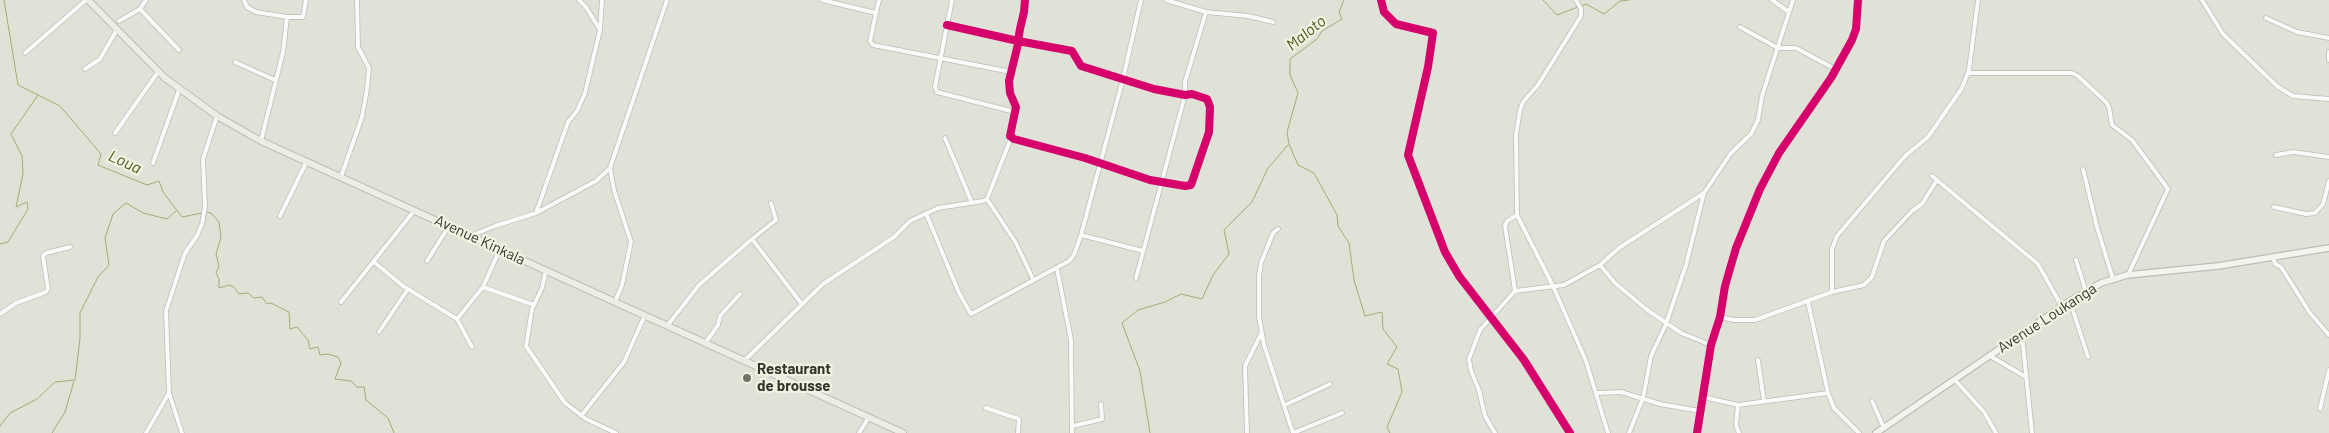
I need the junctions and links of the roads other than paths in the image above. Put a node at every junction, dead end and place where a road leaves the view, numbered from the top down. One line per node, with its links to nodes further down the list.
1 (87, 0): 33 (main road, Avenue Kinkala); 39 (street)
2 (146, 0): 22 (street)
3 (244, 0): 26 (street)
4 (306, 0): 26 (street)
5 (357, 0): 67 (street)
6 (579, 0): 32 (street)
7 (602, 0): 32 (street)
8 (667, 0): 64 (street)
9 (822, 0): 25 (street)
10 (879, 0): 25 (street)
11 (952, 0): 30 (street)
12 (1026, 0): 35 (street)
13 (1141, 0): 48 (street)
14 (1166, 0): 23 (street)
15 (1381, 0): 119 (street)
16 (1576, 0): 79 (street)
17 (1772, 0): 24 (street)
18 (1793, 0): 24 (street)
19 (1858, 0): 44 (street)
20 (1978, 0): 47 (street)
21 (2202, 0): 52 (street)
22 (140, 9): 28 (street); 37 (street)
23 (1206, 12): 29 (street); 51 (street)
24 (1789, 12): 36 (street)
25 (876, 13): 40 (street)
26 (287, 17): 49 (street)
27 (2266, 18): 34 (street)
28 (119, 21)
29 (1273, 22)
30 (947, 25): 35 (street); 40 (street)
31 (1740, 27): 36 (street)
32 (600, 30): 78 (street)
33 (116, 31): 43 (street); 45 (main road, Avenue Kinkala)
34 (2329, 38)
35 (1018, 41): 46 (street); 48 (street)
36 (1778, 48): 44 (street); 71 (street)
37 (180, 50)
38 (2329, 52): 41 (street)
39 (25, 53)
40 (940, 57): 46 (street); 53 (street)
41 (2329, 60)
42 (235, 62): 49 (street)
43 (85, 69)
44 (1835, 69): 117 (street)
45 (158, 72): 50 (main road, Avenue Kinkala); 55 (street)
46 (1011, 72): 53 (street)
47 (1968, 73): 97 (street); 105 (street)
48 (1123, 79): 51 (street); 63 (street)
49 (275, 80): 58 (street)
50 (179, 90): 54 (main road, Avenue Kinkala); 62 (street)
51 (1185, 95): 70 (street); 70 (street)
52 (2329, 99)
53 (1016, 112): 57 (street)
54 (217, 116): 58 (main road, Avenue Kinkala); 137 (street)
55 (115, 134)
56 (946, 138): 74 (street)
57 (1011, 138): 63 (street); 72 (street)
58 (262, 141): 61 (main road, Avenue Kinkala)
59 (2276, 155): 60 (street)
60 (2329, 156)
61 (307, 161): 67 (main road, Avenue Kinkala); 80 (street)
62 (153, 163)
63 (1099, 163): 70 (street); 83 (street)
64 (610, 168): 78 (street); 110 (street)
65 (2083, 169): 99 (street)
66 (1932, 176): 68 (street)
67 (341, 177): 76 (main road, Avenue Kinkala)
68 (1937, 180): 105 (street); 114 (street)
69 (2329, 181): 75 (street)
70 (1161, 183): 89 (street)
71 (1704, 193): 94 (street); 120 (street)
72 (987, 199): 74 (street); 100 (street)
73 (771, 203): 85 (street)
74 (972, 203): 77 (street)
75 (2274, 207)
76 (415, 210): 81 (main road, Avenue Kinkala); 93 (street)
77 (926, 213): 100 (street); 112 (street)
78 (536, 214): 84 (street)
79 (1517, 215): 101 (street); 104 (street)
80 (280, 216)
81 (449, 226): 84 (main road, Avenue Kinkala); 92 (street)
82 (1278, 229): 123 (street)
83 (1081, 235): 89 (street); 95 (street)
84 (470, 236): 88 (main road, Avenue Kinkala)
85 (752, 239): 112 (street); 121 (street)
86 (70, 246): 115 (street)
87 (2329, 248): 90 (main road, Avenue Loukanga)
88 (500, 249): 96 (main road, Avenue Kinkala); 102 (street)
89 (1143, 251): 98 (street)
90 (2273, 257): 97 (main road, Avenue Loukanga); 124 (street)
91 (2076, 260): 106 (street)
92 (427, 261)
93 (374, 262): 103 (street); 109 (street)
94 (1600, 265): 101 (street); 120 (street)
95 (1058, 269): 100 (street); 153 (street)
96 (546, 270): 110 (main road, Avenue Kinkala); 113 (street)
97 (2127, 275): 99 (main road, Avenue Loukanga)
98 (1136, 278)
99 (2114, 279): 106 (main road, Avenue Loukanga)
100 (1033, 280)
101 (1553, 286): 104 (street); 138 (street)
102 (483, 287): 113 (street); 118 (street)
103 (408, 289): 118 (street); 122 (street)
104 (1515, 291): 119 (street)
105 (1832, 292): 111 (street)
106 (2086, 292): 108 (main road, Avenue Loukanga)
107 (740, 294): 126 (street)
108 (2070, 301): 114 (main road, Avenue Loukanga); 130 (street)
109 (341, 302)
110 (616, 302): 116 (main road, Avenue Kinkala)
111 (1808, 302): 117 (street); 139 (street)
112 (801, 303): 131 (street)
113 (534, 305): 151 (street)
114 (2062, 306): 125 (main road, Avenue Loukanga)
115 (0, 314)
116 (645, 315): 121 (main road, Avenue Kinkala); 151 (street)
117 (1720, 317): 127 (street)
118 (457, 319): 128 (street)
119 (1490, 319): 164 (street); 165 (street)
120 (1666, 324): 127 (street); 141 (street)
121 (667, 326): 126 (main road, Avenue Kinkala)
122 (378, 332)
123 (1261, 334): 145 (street); 162 (street)
124 (2329, 334)
125 (2022, 335): 129 (main road, Avenue Loukanga); 134 (street)
126 (706, 342): 131 (main road, Avenue Kinkala)
127 (1711, 345): 140 (street)
128 (472, 347)
129 (1990, 356): 134 (street); 135 (main road, Avenue Loukanga)
130 (2088, 357)
131 (744, 360): 152 (main road, Avenue Kinkala)
132 (1758, 360): 142 (street)
133 (2329, 370): 148 (street)
134 (2026, 377): 173 (street)
135 (1955, 380): 154 (main road, Avenue Loukanga); 172 (street)
136 (1330, 384): 145 (street)
137 (169, 393): 155 (street); 156 (street)
138 (1598, 393): 141 (street); 166 (street)
139 (1828, 393): 142 (street); 170 (street)
140 (1703, 397): 146 (street); 149 (street)
141 (1643, 398): 149 (street); 167 (street)
142 (1764, 401): 146 (street)
143 (1872, 401): 154 (street)
144 (1101, 404): 153 (street)
145 (1285, 405): 163 (street)
146 (1738, 405): 169 (street)
147 (986, 408): 160 (street)
148 (2320, 409)
149 (1700, 411): 168 (street)
150 (1342, 413): 163 (street)
151 (581, 416): 157 (street)
152 (869, 417): 158 (street); 159 (main road, Avenue Kinkala)
153 (1072, 426): 161 (street)
154 (1884, 428): 171 (main road, Avenue Loukanga)
155 (146, 433)
156 (182, 433)
157 (616, 433)
158 (859, 433)
159 (903, 433)
160 (1018, 433)
161 (1072, 433)
162 (1247, 433)
163 (1294, 433)
164 (1495, 433)
165 (1570, 433)
166 (1608, 433)
167 (1629, 433)
168 (1697, 433)
169 (1739, 433)
170 (1859, 433)
171 (1876, 433)
172 (1996, 433)
173 (2032, 433)

